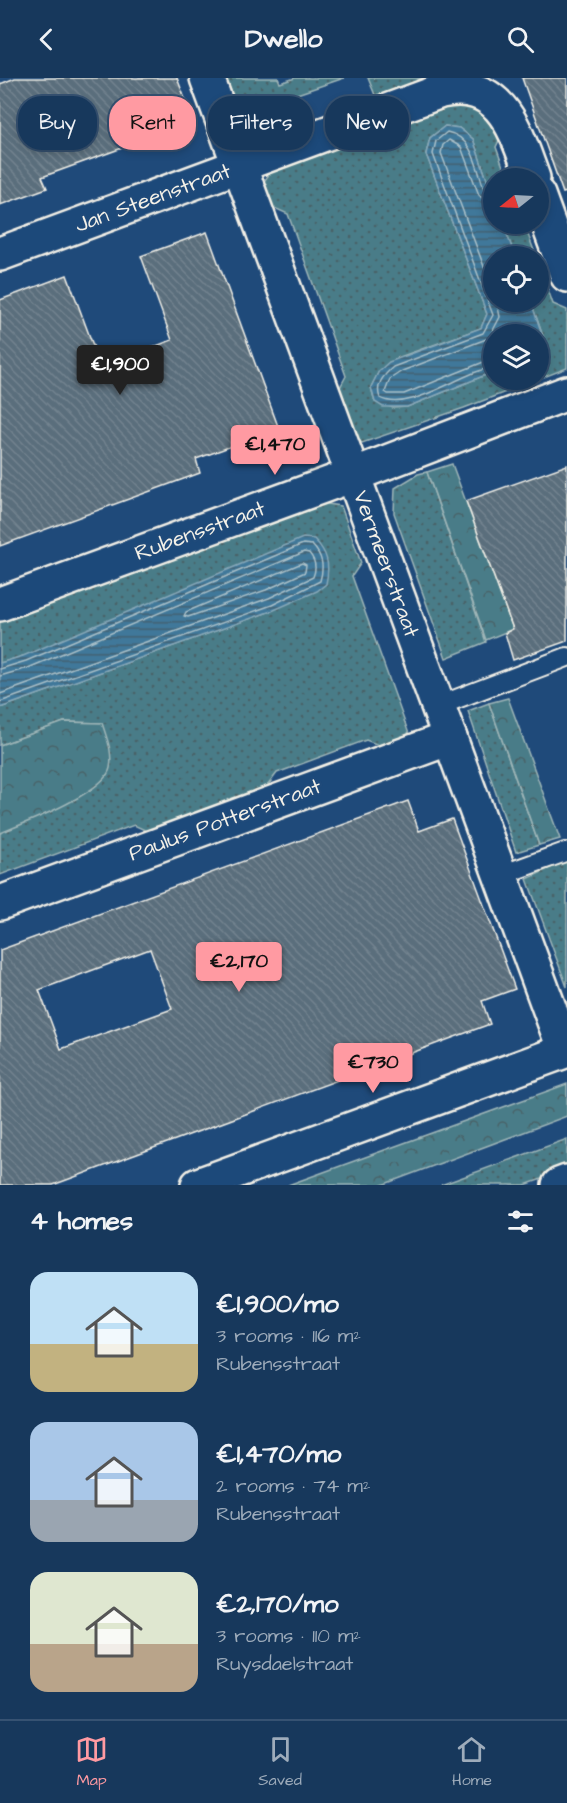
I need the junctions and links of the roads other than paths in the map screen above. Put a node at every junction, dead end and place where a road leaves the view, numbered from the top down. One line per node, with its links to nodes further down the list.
1 (207, 78): 2 (street, Vermeerstraat)
2 (240, 166): 3 (street, Jan Steenstraat); 5 (street, Jan Steenstraat); 8 (street, Vermeerstraat)
3 (528, 168)
4 (549, 225): 6 (street)
5 (0, 254)
6 (567, 274)
7 (567, 393): 8 (street, Rubensstraat)
8 (353, 475): 9 (street, Rubensstraat); 11 (street, Vermeerstraat)
9 (0, 604)
10 (567, 657): 11 (lane)
11 (438, 706): 12 (street, Vermeerstraat)
12 (450, 738): 14 (street, Vermeerstraat); 15 (street, Paulus Potterstraat)
13 (565, 852): 14 (lane)
14 (501, 875): 17 (street, Vermeerstraat)
15 (0, 903)
16 (567, 1182): 18 (street)
17 (198, 1185)
18 (559, 1185)

